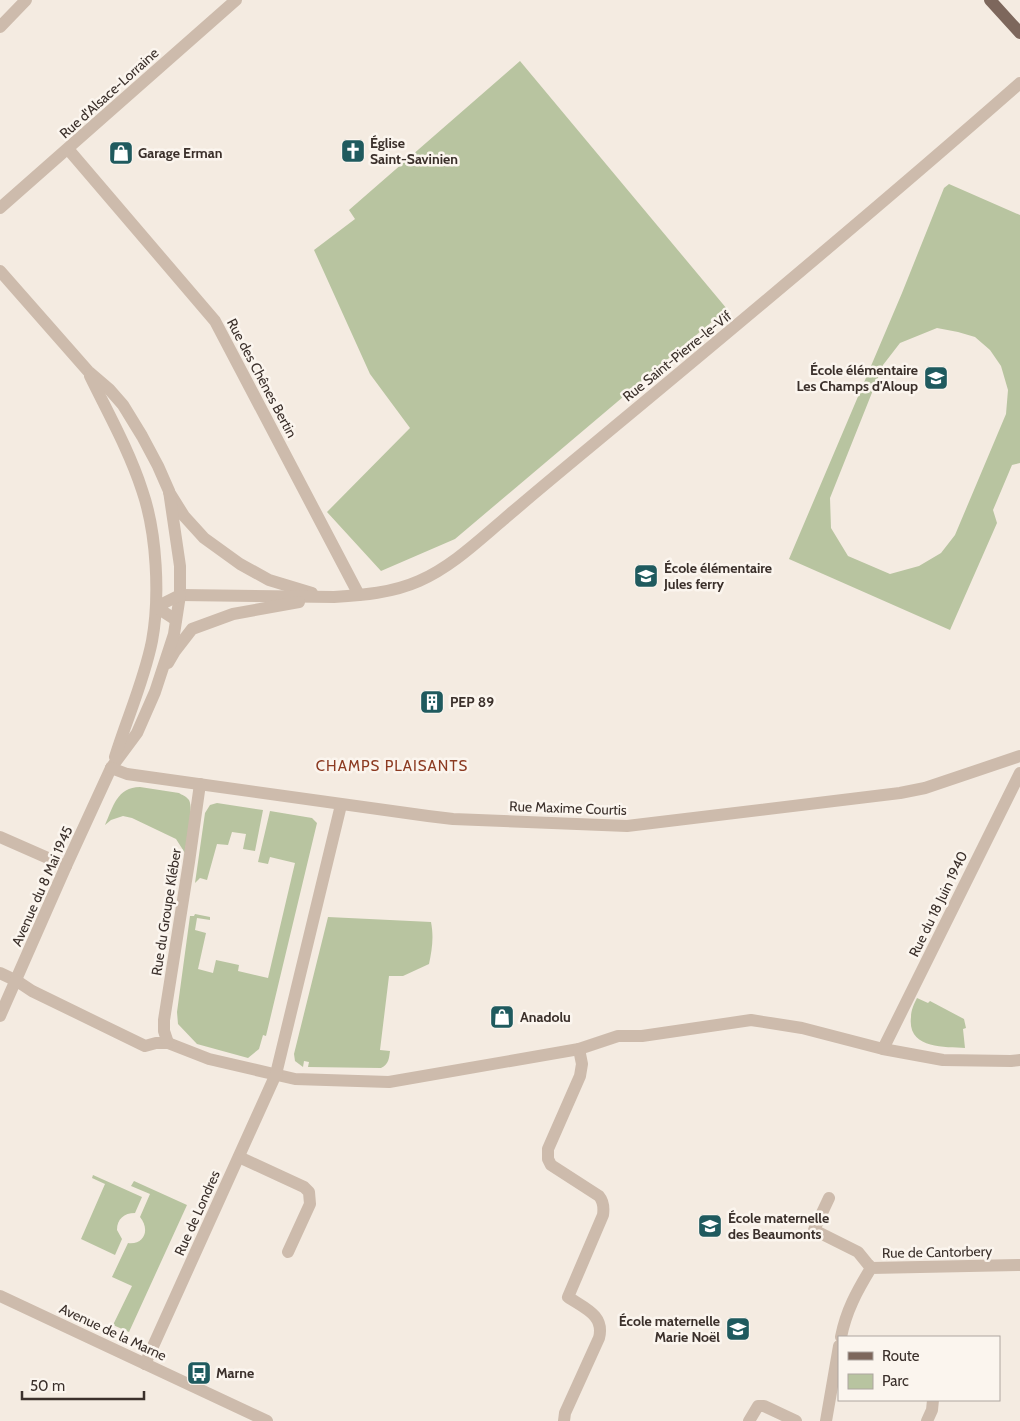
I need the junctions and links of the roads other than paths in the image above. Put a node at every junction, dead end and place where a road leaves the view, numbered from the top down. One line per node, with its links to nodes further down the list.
1 (26, 0): 4 (street)
2 (236, 0): 7 (street, Rue d'Alsace-Lorraine)
3 (990, 0): 5 (main road)
4 (0, 27)
5 (1020, 33)
6 (1020, 83): 13 (street, Rue Saint-Pierre-le-Vif)
7 (68, 149): 8 (street, Rue d'Alsace-Lorraine); 13 (street, Rue des Chênes Bertin)
8 (0, 208)
9 (0, 272): 10 (street)
10 (88, 371): 11 (street); 15 (street)
11 (169, 491): 12 (street); 14 (street, Rue Saint-Pierre-le-Vif)
12 (180, 595): 14 (street, Rue Saint-Pierre-le-Vif); 15 (street); 16 (street)
13 (359, 595): 14 (street, Rue Saint-Pierre-le-Vif)
14 (326, 597): 17 (street, Rue Saint-Pierre-le-Vif)
15 (156, 607): 16 (street); 20 (street)
16 (176, 620): 17 (street); 18 (street)
17 (192, 629): 18 (street)
18 (155, 692): 20 (street)
19 (1020, 756): 23 (street, Rue Maxime Courtis)
20 (111, 768): 22 (street, Rue Maxime Courtis); 25 (street, Avenue du 8 Mai 1945)
21 (1020, 773): 31 (street, Rue du 18 Juin 1940)
22 (200, 784): 23 (street, Rue Maxime Courtis); 29 (street, Rue du Groupe Kléber)
23 (341, 805): 33 (street, Rue de Londres)
24 (0, 837): 25 (street)
25 (66, 866): 27 (street, Avenue du 8 Mai 1945)
26 (0, 973): 27 (street)
27 (17, 981): 28 (street, Avenue du 8 Mai 1945); 29 (street)
28 (0, 1016)
29 (168, 1043): 33 (street)
30 (579, 1049): 31 (street); 33 (street); 45 (street)
31 (883, 1049): 32 (street)
32 (1020, 1060)
33 (276, 1074): 34 (street, Rue de Londres)
34 (239, 1157): 36 (street); 42 (street, Rue de Londres)
35 (829, 1198): 38 (street)
36 (288, 1252)
37 (1020, 1265): 38 (street, Rue de Cantorbery)
38 (870, 1267): 40 (street, Rue de Cantorbery)
39 (0, 1296): 42 (street, Avenue de la Marne)
40 (841, 1336)
41 (838, 1352): 48 (street)
42 (145, 1364): 44 (street, Avenue de la Marne)
43 (933, 1401): 49 (street)
44 (267, 1421)
45 (564, 1421)
46 (749, 1421): 47 (street)
47 (796, 1421)
48 (826, 1421)
49 (928, 1421)

